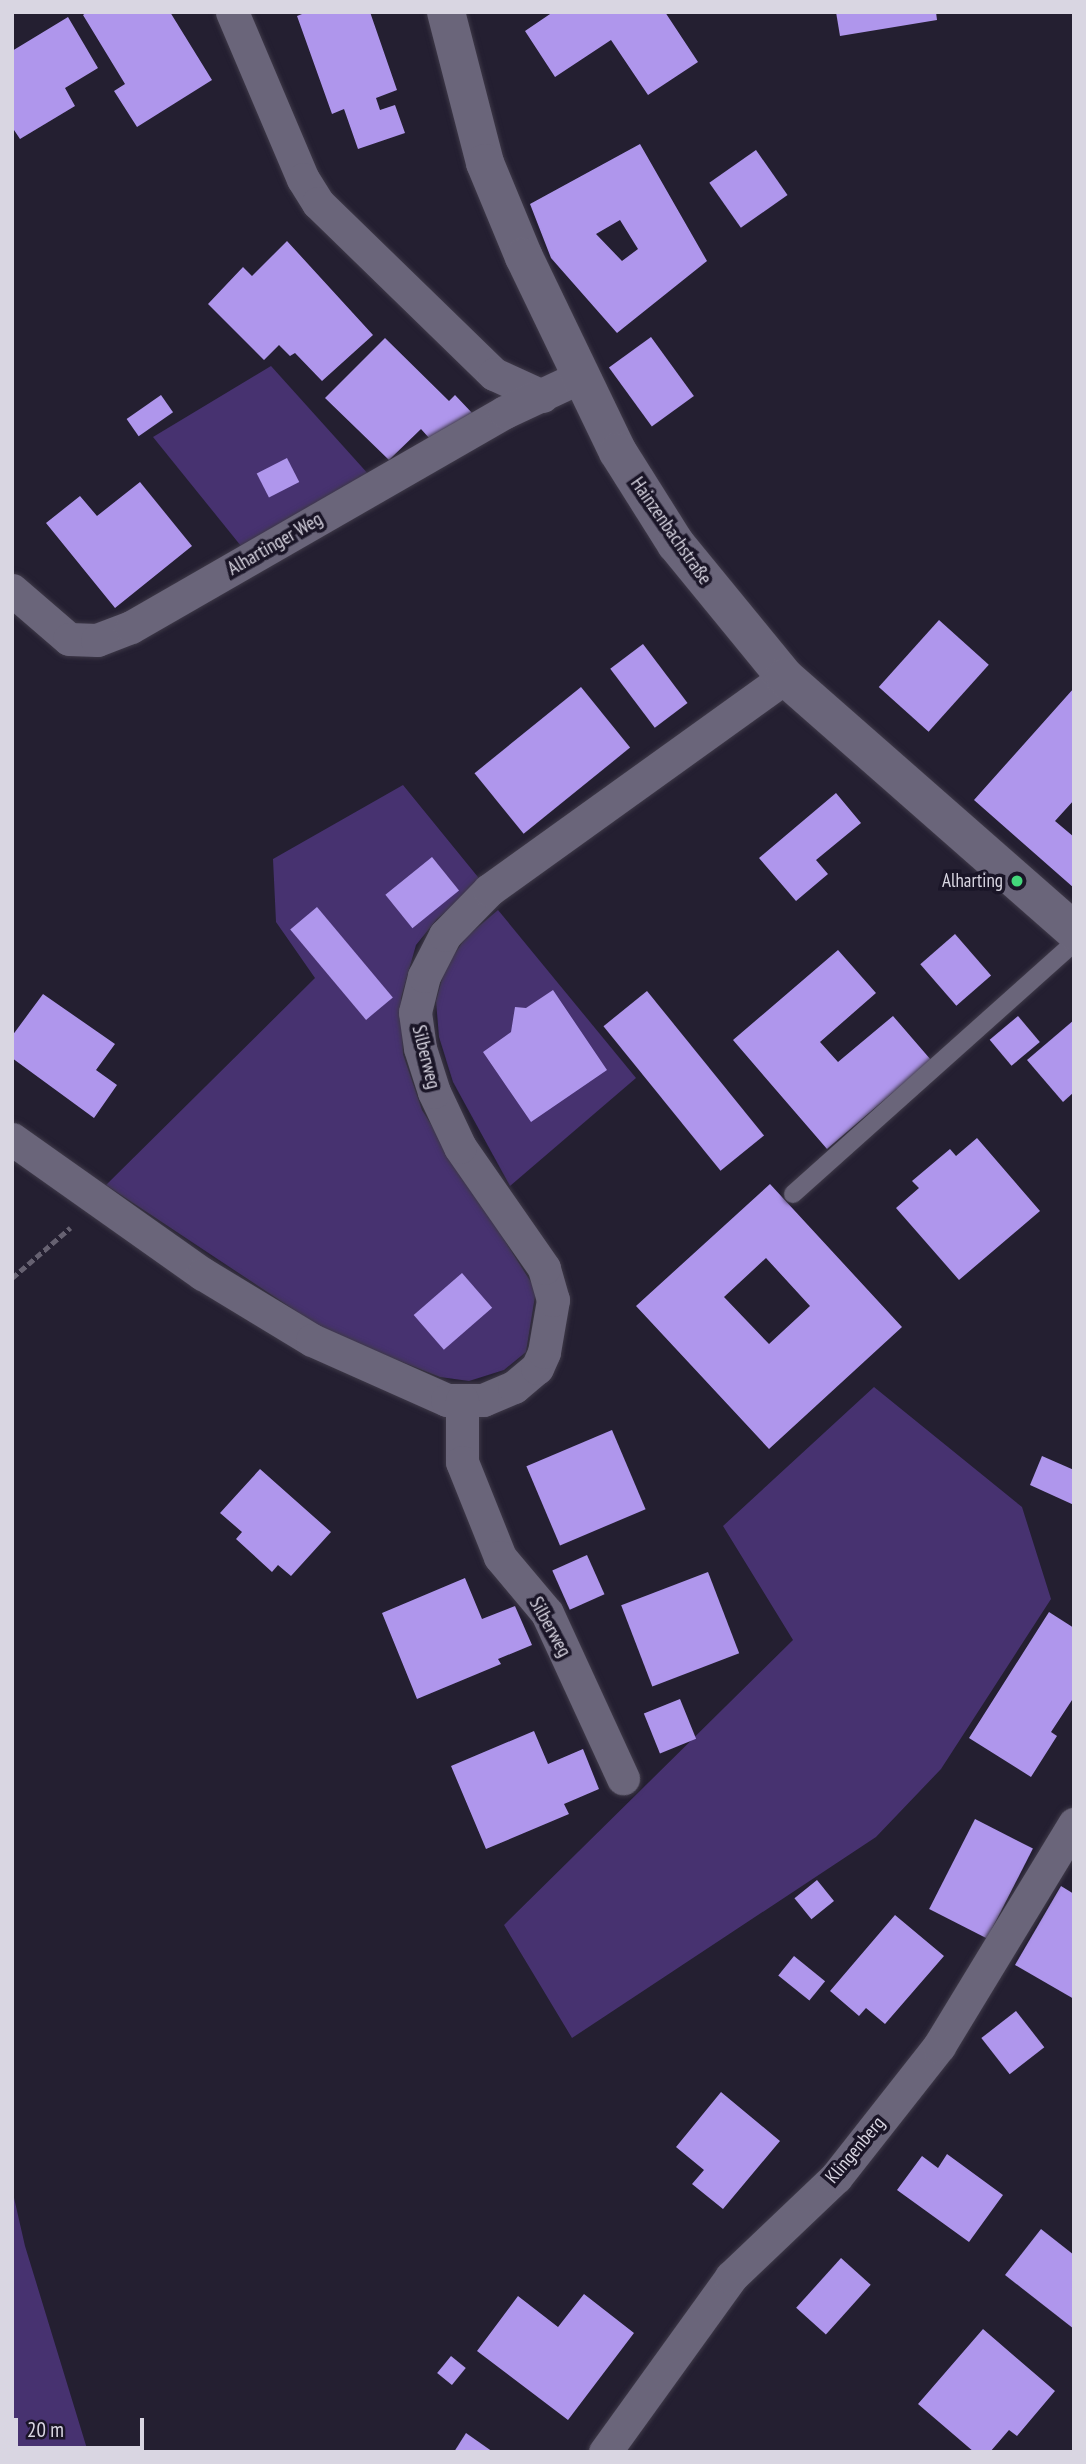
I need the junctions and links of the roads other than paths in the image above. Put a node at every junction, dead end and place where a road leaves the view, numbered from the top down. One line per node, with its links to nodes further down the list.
1 (232, 12): 4 (street)
2 (446, 12): 3 (street, Hainzenbachstraße)
3 (578, 378): 4 (street, Alhartinger Weg); 6 (street, Hainzenbachstraße)
4 (542, 396): 5 (street, Alhartinger Weg)
5 (12, 590)
6 (785, 677): 7 (street, Hainzenbachstraße); 11 (street, Silberweg)
7 (1074, 931)
8 (1074, 943): 10 (lane)
9 (12, 1139): 11 (street, Silberweg)
10 (793, 1194)
11 (463, 1400): 12 (street, Silberweg)
12 (623, 1778)
13 (1074, 1824): 14 (street, Klingenberg)
14 (605, 2452)

